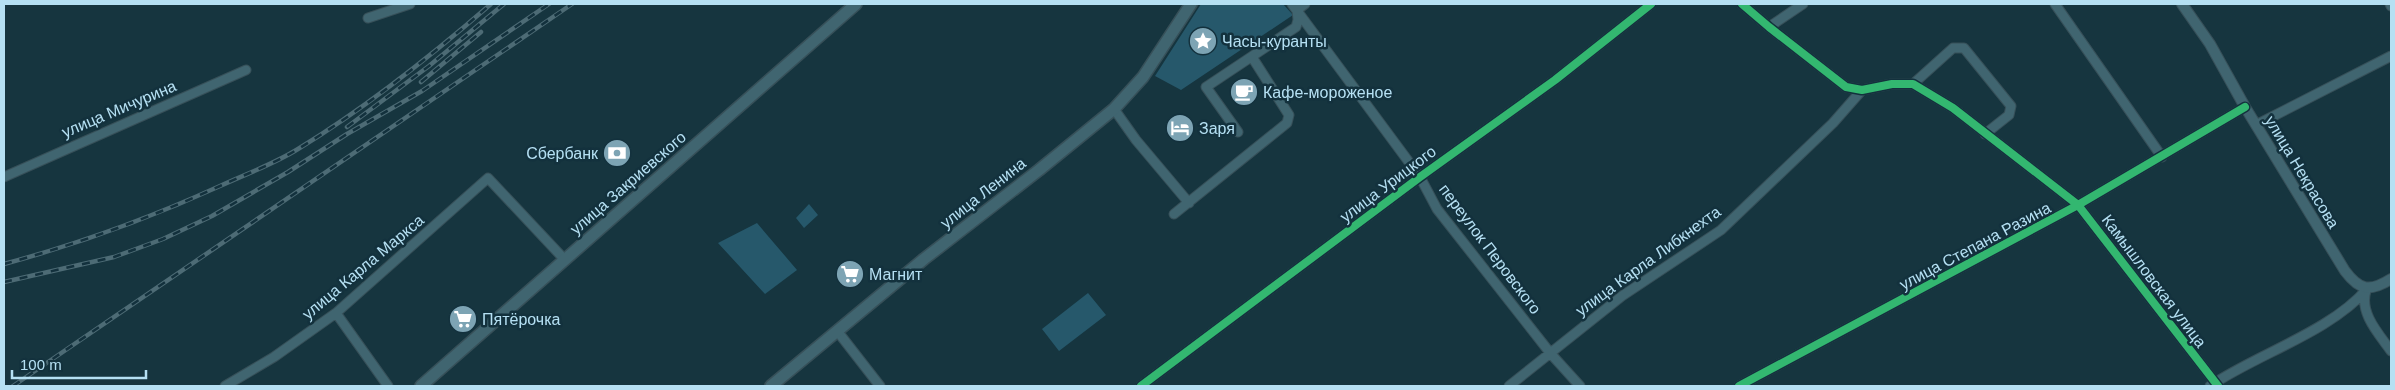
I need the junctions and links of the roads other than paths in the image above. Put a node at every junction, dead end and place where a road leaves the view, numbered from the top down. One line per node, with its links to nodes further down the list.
1 (410, 4): 11 (street)
2 (856, 4): 29 (main road, улица Закриевского)
3 (1191, 4): 19 (main road, улица Ленина)
4 (1306, 4): 10 (street)
5 (1651, 4): 25 (street, улица Урицкого)
6 (1742, 4): 12 (street)
7 (1803, 4): 12 (street)
8 (2055, 4): 23 (street)
9 (2182, 4): 18 (street, улица Некрасова)
10 (1295, 7): 13 (street); 25 (street, переулок Перовского)
11 (368, 18)
12 (1768, 27): 17 (street)
13 (1252, 56): 21 (street); 26 (street)
14 (2391, 56): 20 (street)
15 (246, 70): 24 (street, улица Мичурина)
16 (1913, 84): 17 (street); 22 (street, Камышловская улица); 22 (street)
17 (1862, 90): 35 (street, улица Карла Либкнехта)
18 (2245, 107): 20 (street, улица Некрасова); 23 (street, улица Степана Разина)
19 (1114, 108): 26 (street); 33 (main road, улица Ленина)
20 (2256, 125): 31 (street, улица Некрасова)
21 (1238, 132)
22 (1985, 134): 27 (street, Камышловская улица)
23 (2162, 157): 27 (street, улица Степана Разина)
24 (4, 177)
25 (1420, 177): 35 (street, переулок Перовского); 42 (street, улица Урицкого)
26 (1189, 203): 28 (street)
27 (2078, 205): 36 (street, Камышловская улица); 45 (street, улица Степана Разина)
28 (1174, 214)
29 (565, 260): 32 (street, улица Карла Маркса); 39 (main road, улица Закриевского)
30 (2391, 279): 31 (street)
31 (2367, 288): 34 (street); 36 (street)
32 (336, 313): 37 (street, улица Карла Маркса); 38 (street)
33 (838, 332): 40 (main road, улица Ленина); 41 (street)
34 (2391, 351)
35 (1551, 354): 43 (street, улица Карла Либкнехта); 44 (street, переулок Перовского)
36 (2214, 385)
37 (225, 386)
38 (388, 386)
39 (421, 386)
40 (771, 386)
41 (880, 386)
42 (1141, 386)
43 (1509, 386)
44 (1580, 386)
45 (1740, 386)

